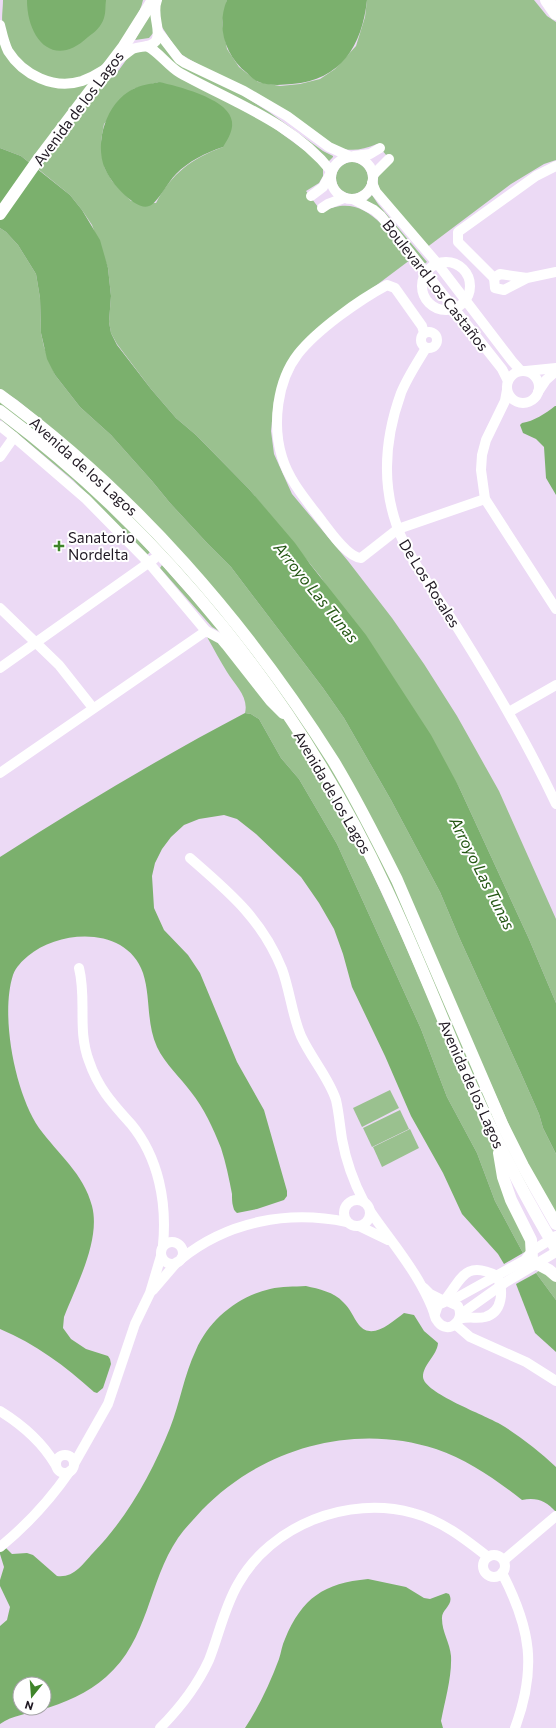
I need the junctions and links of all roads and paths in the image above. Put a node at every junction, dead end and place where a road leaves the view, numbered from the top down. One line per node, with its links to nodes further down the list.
1 (153, 0): 4 (street, Avenida de los Lagos)
2 (157, 0): 7 (street)
3 (547, 0): 5 (main road)
4 (147, 5): 9 (street, Avenida de los Lagos)
5 (556, 13)
6 (0, 24): 9 (street)
7 (159, 34): 8 (street); 11 (street)
8 (147, 46): 9 (street); 14 (street)
9 (108, 68): 19 (street, Avenida de los Lagos)
10 (380, 148): 11 (street)
11 (351, 156): 14 (street); 15 (street)
12 (389, 159): 15 (street)
13 (556, 166): 23 (street)
14 (331, 173): 16 (street); 17 (street)
15 (373, 179): 17 (street); 20 (street, Boulevard Los Castaños)
16 (311, 196)
17 (349, 198): 18 (street); 22 (street, Boulevard Los Castaños)
18 (322, 208)
19 (0, 214)
20 (437, 263): 22 (street); 25 (street, Boulevard Los Castaños); 25 (street)
21 (556, 272): 24 (street)
22 (426, 273): 26 (street, Boulevard Los Castaños); 26 (street)
23 (494, 278): 24 (street); 24 (street)
24 (527, 278)
25 (466, 300): 26 (street); 30 (street, Boulevard Los Castaños)
26 (455, 308): 31 (street, Boulevard Los Castaños)
27 (424, 333): 28 (street); 28 (street); 41 (street)
28 (426, 348): 41 (street, De Los Rosales)
29 (556, 369): 30 (street); 32 (street)
30 (523, 371): 31 (street); 32 (street)
31 (508, 385): 34 (street); 36 (street)
32 (538, 392): 34 (street)
33 (0, 395): 64 (street, Avenida de los Lagos)
34 (522, 403): 36 (street)
35 (0, 411): 42 (street, Avenida de los Lagos)
36 (499, 413): 40 (street)
37 (0, 426): 38 (street)
38 (14, 437): 39 (street); 43 (street)
39 (0, 457)
40 (485, 499): 41 (street); 45 (street)
41 (398, 529): 51 (street, De Los Rosales)
42 (159, 555): 43 (street); 52 (street, Avenida de los Lagos)
43 (149, 563): 46 (street); 47 (street)
44 (0, 608): 47 (street)
45 (556, 609)
46 (206, 631): 50 (street); 52 (street)
47 (36, 642): 48 (street); 50 (street)
48 (0, 668)
49 (556, 685): 51 (street)
50 (92, 708): 53 (street)
51 (509, 712): 54 (street, De Los Rosales)
52 (299, 731): 57 (street, Avenida de los Lagos)
53 (0, 773)
54 (556, 804)
55 (190, 858): 58 (street)
56 (79, 968): 67 (street)
57 (497, 1140): 68 (street, Avenida de los Lagos); 71 (street)
58 (356, 1187): 59 (street); 60 (street)
59 (364, 1202): 60 (street); 61 (street)
60 (347, 1206): 62 (street); 63 (street)
61 (370, 1211): 65 (street); 66 (street)
62 (330, 1219): 63 (street); 69 (street)
63 (347, 1222): 65 (street)
64 (556, 1224)
65 (359, 1226): 66 (street)
66 (390, 1241): 75 (street)
67 (172, 1244): 69 (street); 70 (street); 72 (street)
68 (554, 1244): 71 (street); 71 (street)
69 (196, 1247): 72 (street)
70 (161, 1256): 72 (street); 76 (street)
71 (531, 1260): 73 (street); 74 (street)
72 (179, 1261): 76 (street)
73 (556, 1276)
74 (502, 1279): 77 (street); 77 (street); 79 (street); 79 (street)
75 (421, 1285): 77 (street); 78 (street)
76 (150, 1293): 82 (street)
77 (447, 1301): 78 (street); 79 (street)
78 (435, 1314): 79 (street)
79 (459, 1319): 80 (street)
80 (556, 1382)
81 (0, 1411): 83 (street)
82 (84, 1448): 84 (street); 86 (street)
83 (46, 1451): 84 (street); 85 (street)
84 (65, 1455): 85 (street); 86 (street)
85 (56, 1466): 86 (street); 87 (street)
86 (72, 1468): 87 (street)
87 (59, 1487): 89 (street)
88 (553, 1519): 91 (street)
89 (0, 1548)
90 (488, 1557): 91 (street); 92 (street); 93 (street)
91 (504, 1560): 92 (street)
92 (502, 1574): 94 (street)
93 (160, 1728)
94 (515, 1728)

